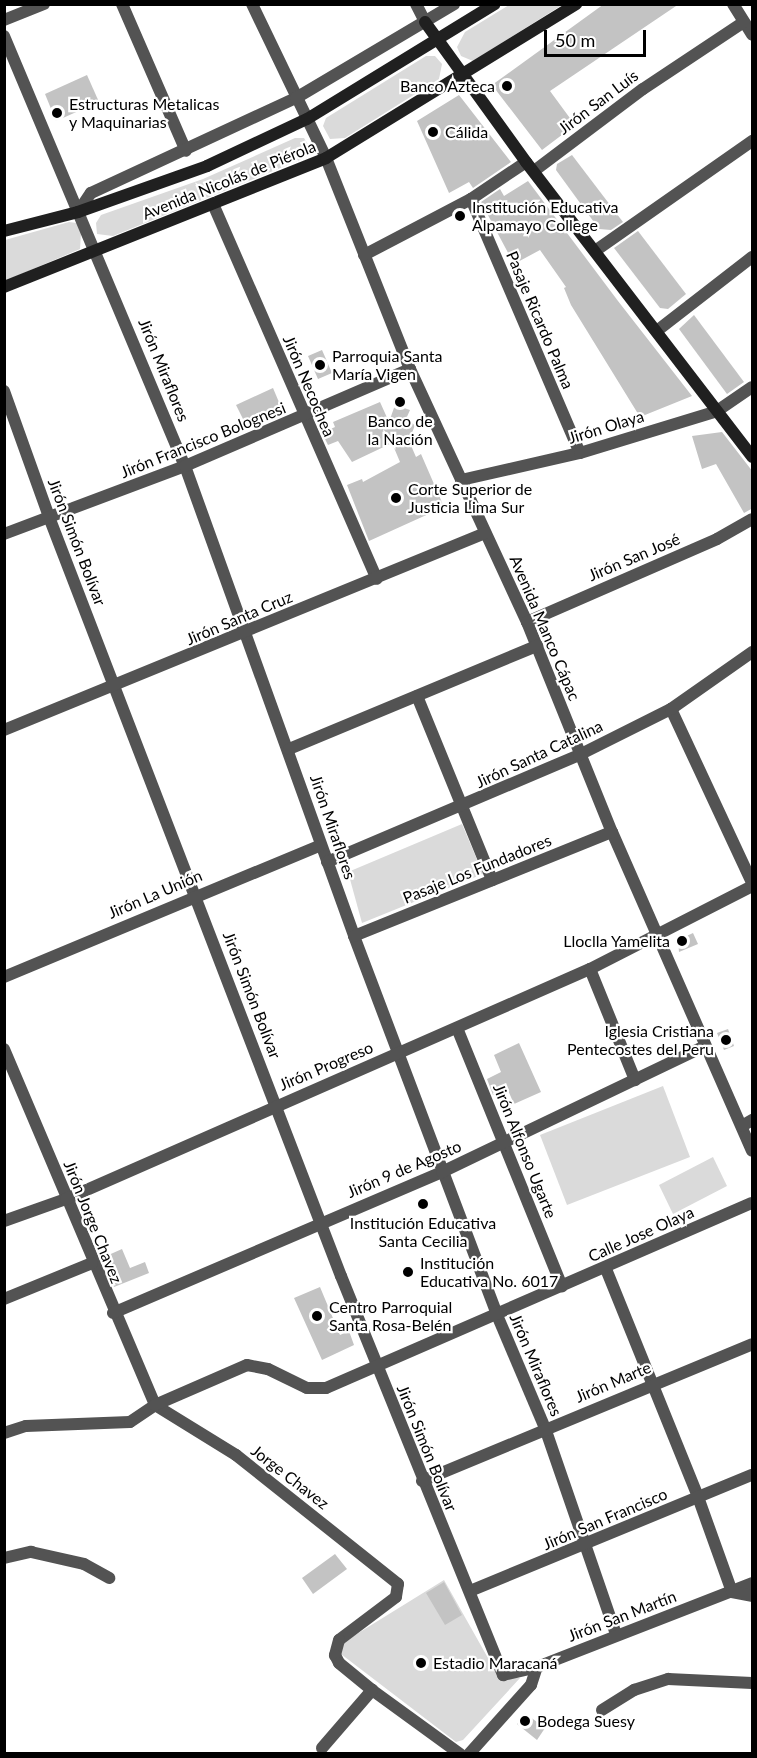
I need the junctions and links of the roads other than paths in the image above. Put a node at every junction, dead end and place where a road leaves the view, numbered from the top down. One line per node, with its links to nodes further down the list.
1 (45, 4): 9 (street)
2 (122, 4): 19 (street)
3 (252, 4): 16 (street, Avenida Manco Cápac)
4 (416, 4): 10 (street)
5 (454, 4): 10 (street)
6 (495, 4): 14 (main road, Avenida Nicolás de Piérola)
7 (576, 4): 15 (main road, Avenida Nicolás de Piérola)
8 (733, 4): 11 (street)
9 (4, 20)
10 (425, 22): 14 (main road); 16 (street)
11 (744, 22): 12 (street); 21 (street, Jirón San Luís)
12 (753, 35)
13 (4, 36): 24 (street, Jirón Miraflores)
14 (437, 40): 15 (main road); 17 (main road, Avenida Nicolás de Piérola)
15 (460, 74): 20 (main road, Avenida Nicolás de Piérola); 21 (main road)
16 (296, 98): 17 (street, Avenida Manco Cápac); 19 (street)
17 (307, 119): 20 (street, Avenida Manco Cápac); 24 (main road, Avenida Nicolás de Piérola)
18 (753, 141): 27 (street)
19 (186, 151): 24 (street)
20 (326, 158): 23 (main road, Avenida Nicolás de Piérola); 28 (street, Avenida Manco Cápac)
21 (530, 167): 22 (street, Jirón San Luís); 27 (main road)
22 (471, 199): 28 (street, Jirón San Luís); 37 (street, Pasaje Ricardo Palma)
23 (213, 204): 26 (main road, Avenida Nicolás de Piérola); 36 (street, Jirón Necochea)
24 (78, 212): 25 (main road, Avenida Nicolás de Piérola); 26 (street, Jirón Miraflores)
25 (4, 231)
26 (97, 251): 30 (main road, Avenida Nicolás de Piérola); 39 (street, Jirón Miraflores)
27 (595, 251): 31 (main road)
28 (364, 255): 32 (street, Avenida Manco Cápac)
29 (753, 257): 31 (street)
30 (4, 287)
31 (658, 330): 35 (main road)
32 (410, 369): 36 (street, Jirón Francisco Bolognesi); 40 (street, Avenida Manco Cápac)
33 (753, 387): 35 (street, Jirón Olaya)
34 (4, 391): 41 (street, Jirón Simón Bolívar)
35 (717, 411): 37 (street, Jirón Olaya); 38 (main road)
36 (304, 417): 39 (street, Jirón Francisco Bolognesi); 45 (street, Jirón Necochea)
37 (580, 453): 40 (street, Jirón Olaya)
38 (753, 457)
39 (185, 466): 41 (street, Jirón Francisco Bolognesi); 47 (street, Jirón Miraflores)
40 (461, 480): 43 (street, Avenida Manco Cápac)
41 (49, 517): 44 (street, Jirón Francisco Bolognesi); 50 (street, Jirón Simón Bolívar)
42 (753, 519): 46 (street, Jirón San José)
43 (485, 533): 45 (street, Jirón Santa Cruz); 46 (street, Avenida Manco Cápac)
44 (4, 534)
45 (377, 579): 47 (street, Jirón Santa Cruz)
46 (527, 622): 48 (street, Avenida Manco Cápac)
47 (247, 633): 50 (street, Jirón Santa Cruz); 54 (street, Jirón Miraflores)
48 (537, 646): 51 (street); 55 (street, Avenida Manco Cápac)
49 (753, 652): 52 (street, Jirón Santa Catalina)
50 (116, 687): 53 (street, Jirón Santa Cruz); 62 (street, Jirón Simón Bolívar)
51 (417, 696): 54 (street); 56 (street)
52 (671, 708): 55 (street, Jirón Santa Catalina); 61 (street)
53 (4, 730)
54 (289, 749): 58 (street, Jirón Miraflores)
55 (579, 755): 56 (street, Jirón Santa Catalina); 57 (street, Avenida Manco Cápac)
56 (464, 807): 59 (street, Jirón Santa Catalina); 60 (street)
57 (612, 832): 60 (street, Pasaje Los Fundadores); 64 (street, Avenida Manco Cápac)
58 (321, 845): 59 (street, Jirón Miraflores); 62 (street, Jirón La Unión)
59 (327, 862): 63 (street, Jirón Miraflores)
60 (492, 880): 63 (street, Pasaje Los Fundadores)
61 (753, 884): 64 (street, Jirón Progreso)
62 (196, 894): 66 (street, Jirón La Unión); 74 (street, Jirón Simón Bolívar)
63 (354, 936): 70 (street, Jirón Miraflores)
64 (658, 938): 65 (street, Jirón Progreso); 68 (street, Avenida Manco Cápac)
65 (590, 969): 67 (street, Jirón Progreso); 72 (street)
66 (4, 976)
67 (457, 1028): 70 (street, Jirón Progreso); 76 (street, Jirón Alfonso Ugarte)
68 (705, 1046): 72 (street, Jirón 9 de Agosto); 75 (street, Avenida Manco Cápac)
69 (4, 1049): 71 (street, Jirón Jorge Chavez)
70 (398, 1054): 74 (street, Jirón Progreso); 78 (street, Jirón Miraflores)
71 (17, 1080): 73 (street); 79 (street, Jirón Jorge Chavez)
72 (635, 1080): 76 (street, Jirón 9 de Agosto)
73 (4, 1086)
74 (275, 1106): 79 (street, Jirón Progreso); 82 (street, Jirón Simón Bolívar)
75 (747, 1123): 77 (street, Avenida Manco Cápac)
76 (504, 1143): 78 (street, Jirón 9 de Agosto); 85 (street, Jirón Alfonso Ugarte)
77 (753, 1151)
78 (442, 1172): 82 (street, Jirón 9 de Agosto); 88 (street, Jirón Miraflores)
79 (66, 1199): 81 (street, Jirón Progreso); 83 (street, Jirón Jorge Chavez)
80 (753, 1203): 84 (street, Calle Jose Olaya)
81 (4, 1221)
82 (322, 1221): 87 (street, Jirón 9 de Agosto); 90 (street, Jirón Simón Bolívar)
83 (92, 1263): 86 (street); 87 (street, Jirón Jorge Chavez)
84 (606, 1269): 85 (street, Calle Jose Olaya); 91 (street)
85 (562, 1286): 88 (street, Calle Jose Olaya)
86 (4, 1299)
87 (113, 1312): 92 (street, Jirón Jorge Chavez)
88 (497, 1315): 90 (street, Calle Jose Olaya); 93 (street, Jirón Miraflores)
89 (753, 1344): 91 (street, Jirón Marte)
90 (378, 1368): 92 (street, Calle Jose Olaya); 96 (street, Jirón Simón Bolívar)
91 (650, 1384): 93 (street, Jirón Marte); 97 (street)
92 (155, 1405): 94 (street, Calle Jose Olaya); 109 (street, Jorge Chavez)
93 (545, 1428): 96 (street, Jirón Marte); 98 (street, Jirón Miraflores)
94 (4, 1434)
95 (753, 1475): 97 (street, Jirón San Francisco)
96 (422, 1481): 102 (street, Jirón Simón Bolívar)
97 (698, 1497): 98 (street, Jirón San Francisco); 103 (street)
98 (584, 1546): 102 (street, Jirón San Francisco); 105 (street, Jirón Miraflores)
99 (4, 1558): 100 (street)
100 (109, 1578)
101 (753, 1582): 103 (street, Jirón San Martín)
102 (470, 1592): 107 (street, Jirón Simón Bolívar)
103 (732, 1592): 104 (street); 105 (street, Jirón San Martín)
104 (753, 1596)
105 (616, 1634): 106 (street, Jirón San Martín)
106 (537, 1667): 107 (street, Jirón San Martín); 113 (street)
107 (503, 1675)
108 (753, 1683): 110 (street)
109 (372, 1690): 111 (street); 112 (street)
110 (602, 1710)
111 (322, 1748)
112 (460, 1754)
113 (469, 1754)

